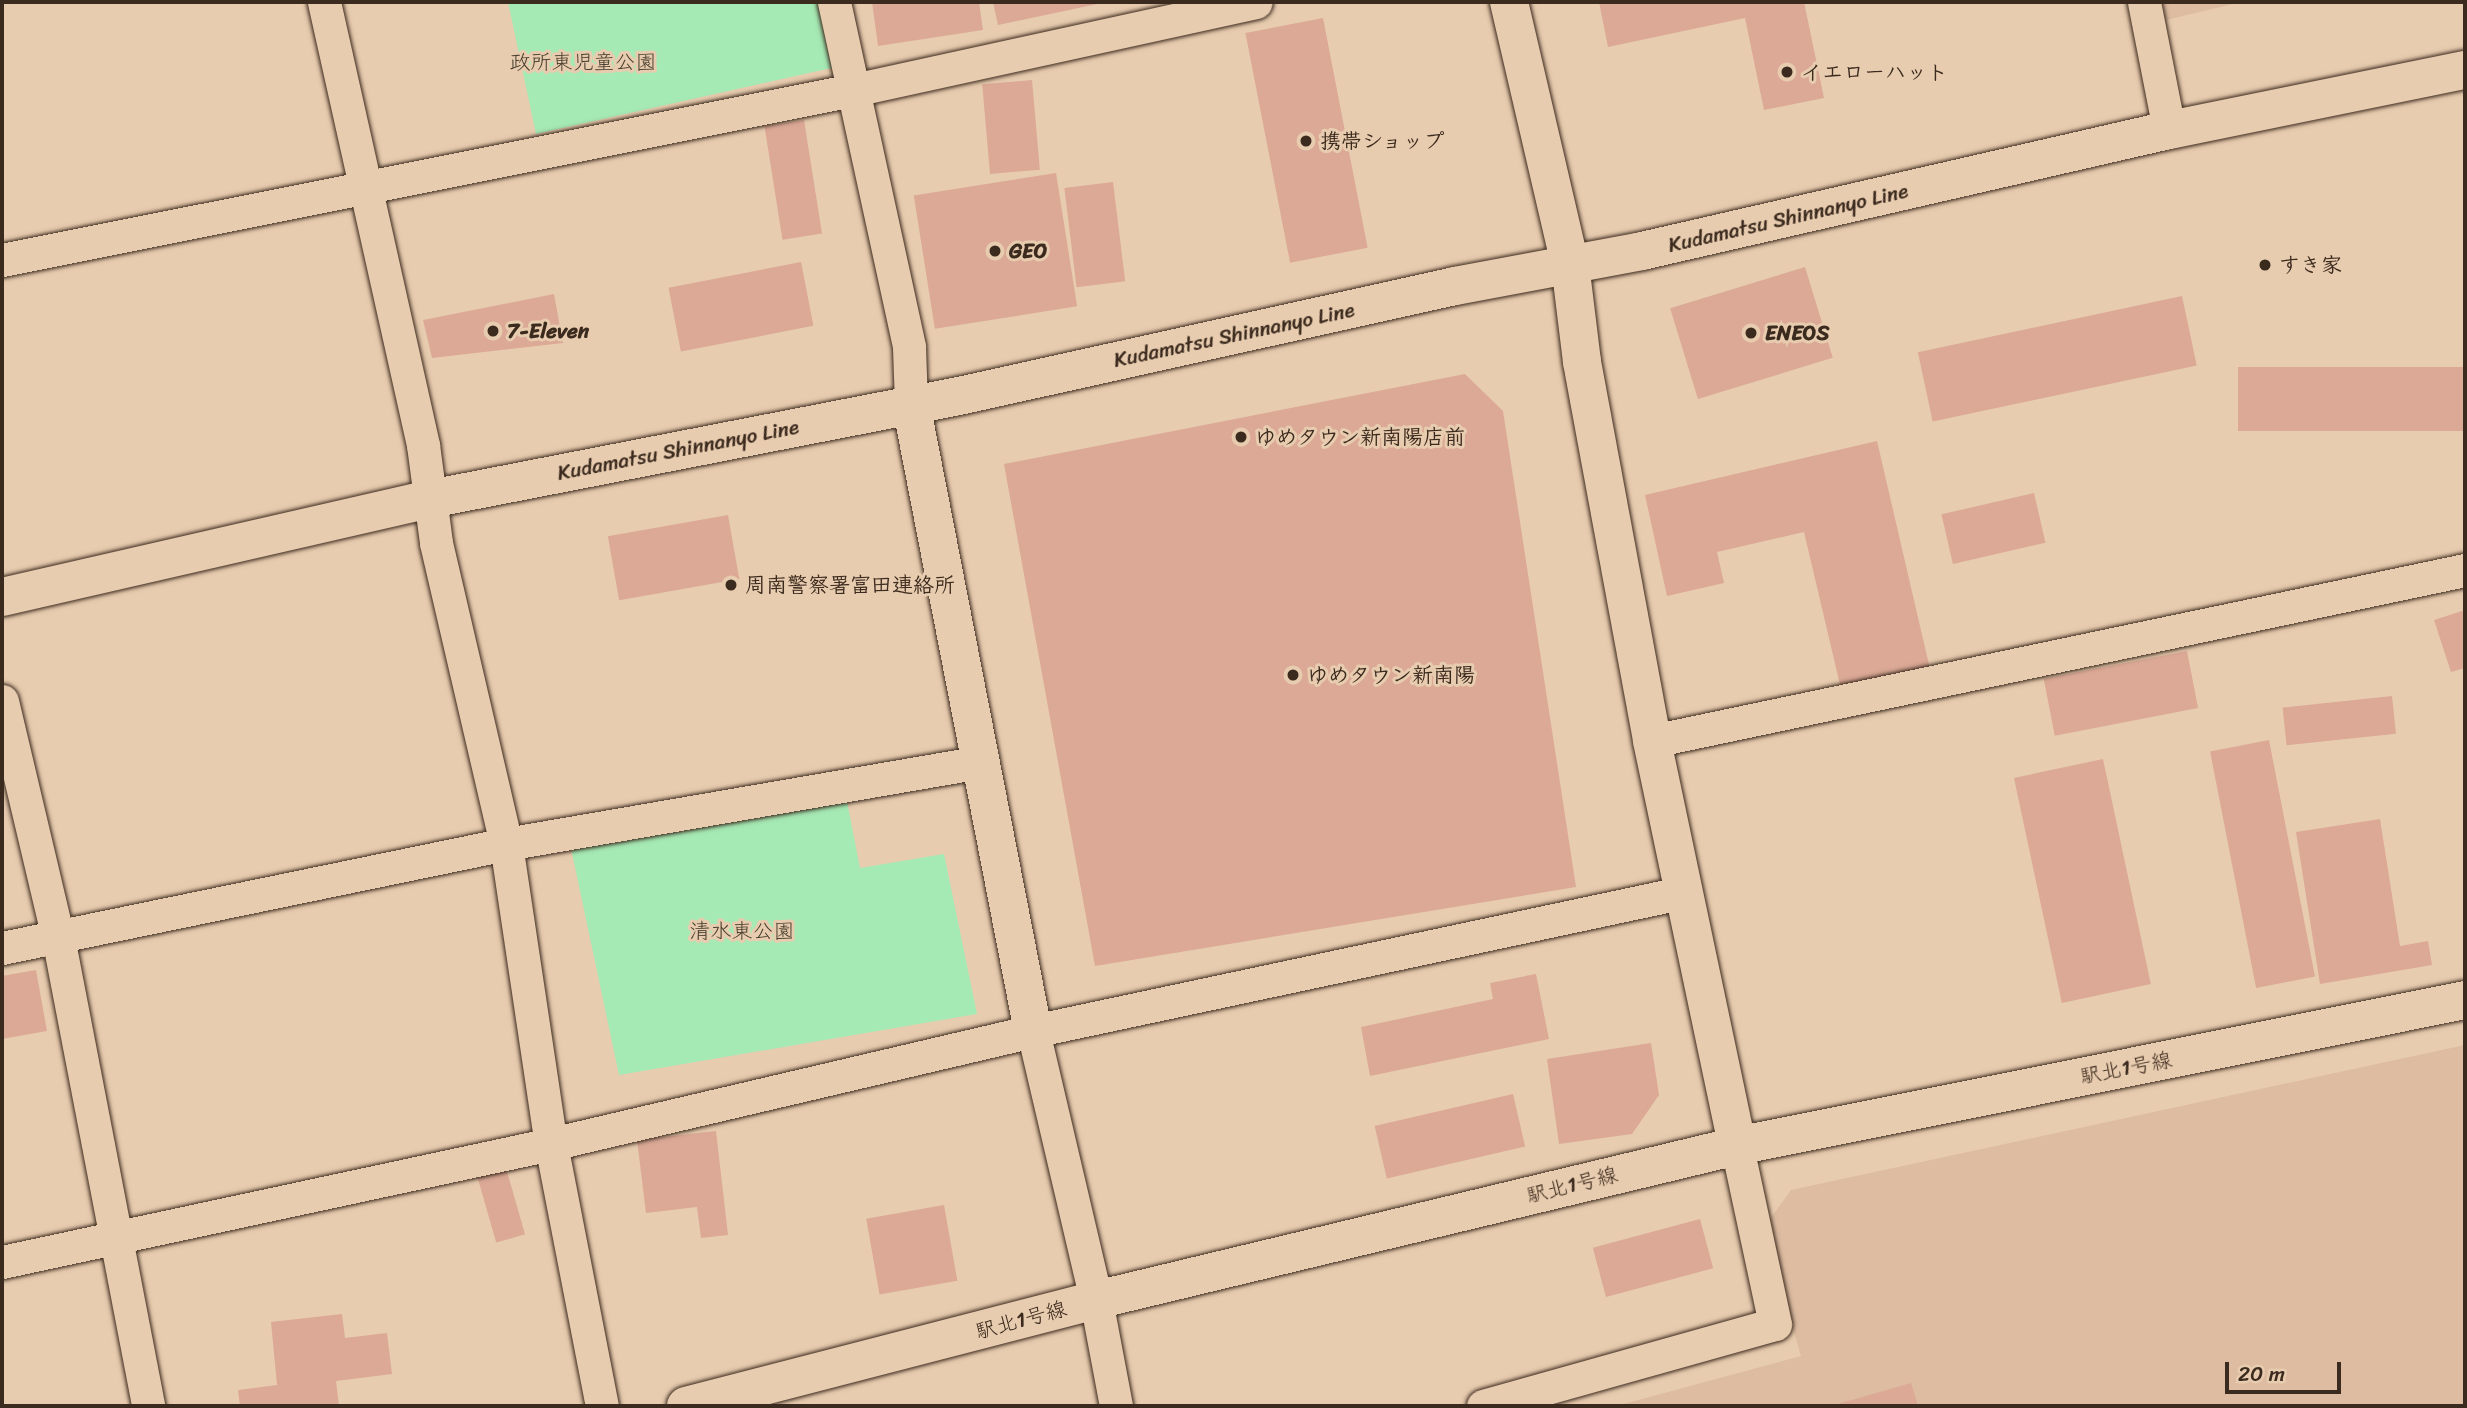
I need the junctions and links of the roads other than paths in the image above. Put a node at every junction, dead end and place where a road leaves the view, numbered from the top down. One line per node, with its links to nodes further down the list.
1 (324, 2): 9 (street)
2 (834, 2): 7 (street)
3 (1255, 2): 7 (street)
4 (1509, 2): 11 (street)
5 (2144, 2): 8 (street)
6 (2465, 70): 8 (street, Kudamatsu Shinnanyo Line)
7 (853, 90): 9 (street); 12 (street)
8 (2169, 130): 11 (street, Kudamatsu Shinnanyo Line)
9 (365, 190): 10 (street); 13 (street)
10 (2, 260)
11 (1570, 264): 12 (street, Kudamatsu Shinnanyo Line); 17 (street)
12 (911, 404): 13 (street, Kudamatsu Shinnanyo Line); 18 (street)
13 (430, 499): 15 (street, Kudamatsu Shinnanyo Line); 19 (street)
14 (2465, 570): 17 (street)
15 (2, 597)
16 (2, 701): 21 (street)
17 (1652, 741): 20 (street)
18 (980, 762): 19 (street); 24 (street)
19 (506, 844): 21 (street); 25 (street)
20 (1685, 892): 24 (street); 26 (street)
21 (58, 937): 22 (street); 27 (street)
22 (2, 948)
23 (2465, 1000): 26 (street, 駅北1号線)
24 (1033, 1031): 25 (street); 29 (street)
25 (551, 1144): 27 (street); 31 (street)
26 (1737, 1146): 29 (street, 駅北1号線); 34 (street)
27 (116, 1239): 28 (street); 30 (street)
28 (2, 1262)
29 (1096, 1300): 32 (street, 駅北1号線); 33 (street)
30 (148, 1406)
31 (602, 1406)
32 (686, 1406)
33 (1116, 1406)
34 (1483, 1406)

